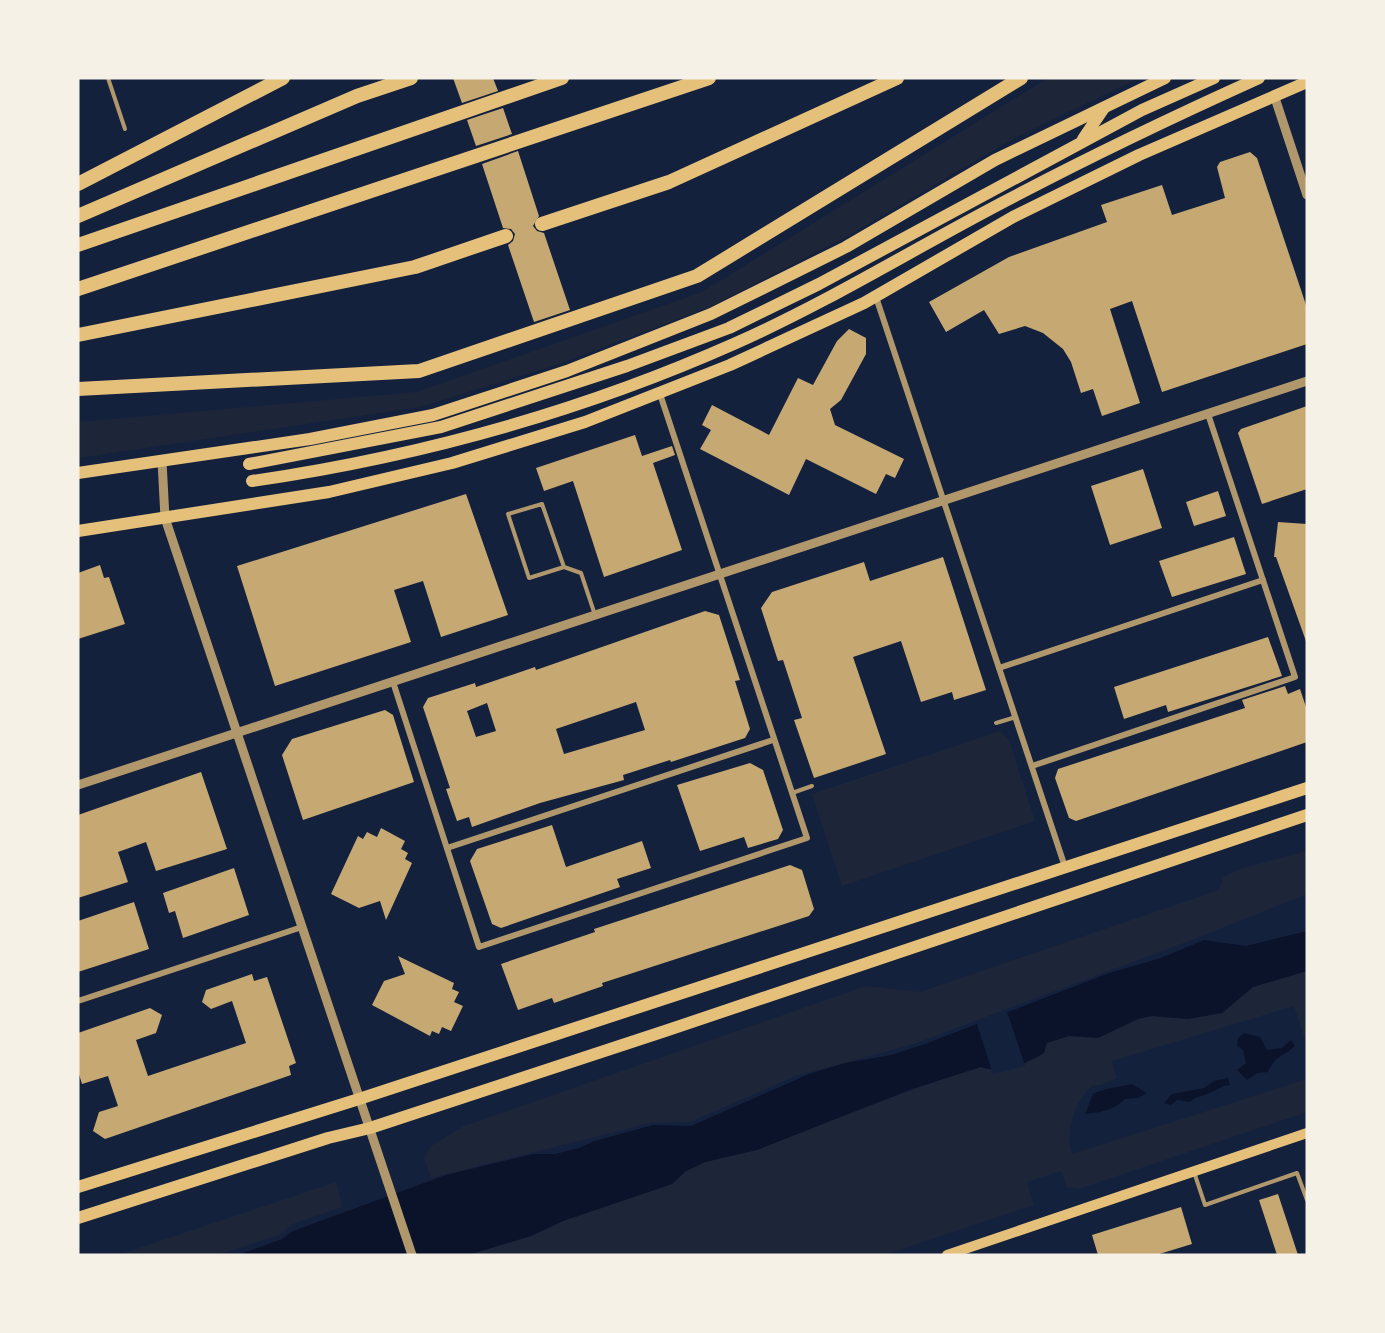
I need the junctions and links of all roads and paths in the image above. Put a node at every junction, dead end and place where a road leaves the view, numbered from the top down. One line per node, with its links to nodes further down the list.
1 (108, 78): 14 (lane)
2 (283, 78): 16 (highway)
3 (411, 78): 18 (highway)
4 (562, 78): 21 (highway)
5 (709, 78): 22 (highway)
6 (897, 78): 19 (highway)
7 (1021, 78): 26 (highway)
8 (1165, 78): 13 (main road)
9 (1214, 78): 15 (main road)
10 (1259, 78): 32 (main road)
11 (1307, 82): 12 (main road)
12 (1274, 95): 17 (street); 23 (main road)
13 (1104, 108): 15 (main road); 29 (main road)
14 (125, 129)
15 (1080, 142): 30 (main road)
16 (78, 184)
17 (1307, 195)
18 (78, 216)
19 (542, 224)
20 (506, 236): 24 (highway)
21 (78, 246)
22 (78, 289)
23 (876, 297): 27 (main road); 33 (street)
24 (78, 335)
25 (1307, 381): 28 (street)
26 (78, 389)
27 (660, 394): 34 (main road); 37 (street)
28 (1208, 414): 33 (street); 38 (street)
29 (162, 461): 31 (main road); 34 (street)
30 (249, 464)
31 (78, 473)
32 (252, 481)
33 (944, 501): 37 (street); 40 (street)
34 (165, 518): 35 (main road); 44 (street)
35 (78, 531)
36 (564, 567): 36 (lane); 39 (lane)
37 (720, 575): 39 (street); 45 (street)
38 (1263, 580): 40 (street); 46 (street)
39 (595, 616): 41 (street)
40 (999, 668): 42 (street)
41 (393, 682): 44 (street); 52 (street)
42 (1016, 717): 43 (lane); 46 (street)
43 (996, 723)
44 (237, 733): 47 (street); 54 (street)
45 (773, 740): 50 (street); 52 (street)
46 (1032, 766): 53 (street)
47 (78, 785)
48 (812, 786): 50 (lane)
49 (1307, 788): 53 (main road)
50 (791, 793): 52 (street)
51 (1307, 815): 57 (main road)
52 (447, 848)
53 (1065, 867): 56 (main road)
54 (302, 927): 55 (street); 56 (street)
55 (78, 1001)
56 (359, 1099): 57 (street); 60 (main road)
57 (370, 1128): 62 (main road); 63 (street)
58 (1307, 1133): 59 (main road)
59 (1193, 1172): 61 (lane); 64 (main road)
60 (78, 1187)
61 (1307, 1200)
62 (78, 1218)
63 (412, 1255)
64 (947, 1255)

